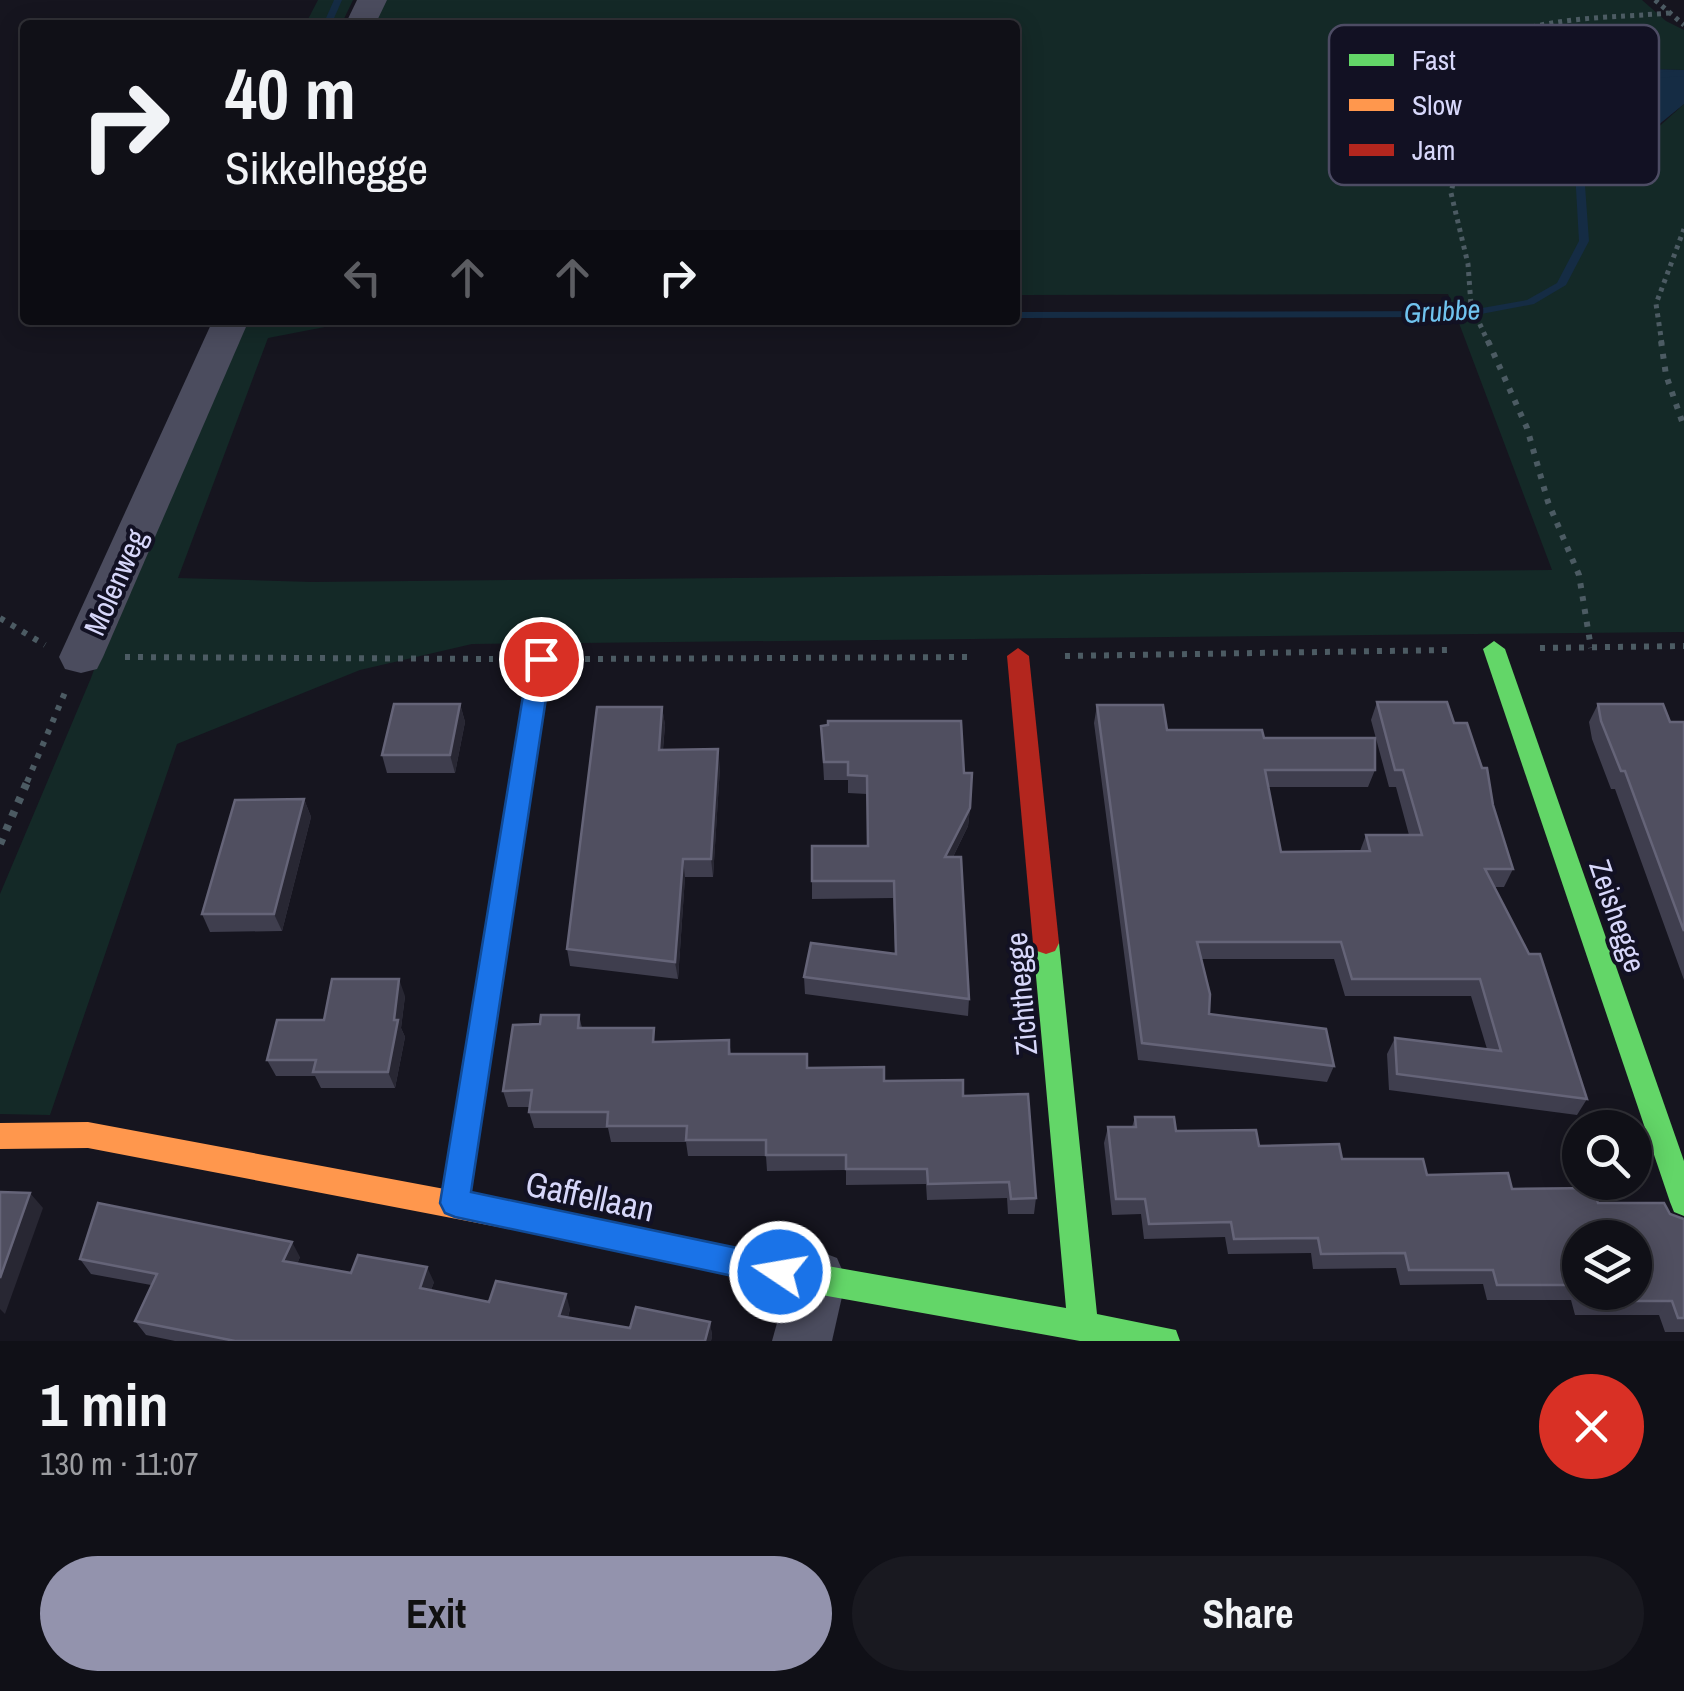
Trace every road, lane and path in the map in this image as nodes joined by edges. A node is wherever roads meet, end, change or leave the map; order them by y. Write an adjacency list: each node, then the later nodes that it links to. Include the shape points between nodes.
1 (1654, 0): 2 (path)
2 (1670, 14): 3 (path); 4 (path)
3 (1568, 25)
4 (1684, 25)
5 (1452, 185): 11 (path, via 1471,305 1527,428 1579,575)
6 (1684, 229): 8 (path, via 1656,304 1666,375)
7 (229, 325): 14 (street, Molenweg)
8 (1684, 427)
9 (0, 618): 14 (path)
10 (1684, 646): 11 (path)
11 (1592, 648): 12 (path)
12 (1494, 649): 13 (path); 18 (street, Zeishegge)
13 (1018, 656): 15 (path); 21 (street, Zichthegge)
14 (80, 657): 15 (path); 16 (path, Molenweg)
15 (541, 659): 19 (street)
16 (0, 844)
17 (0, 1136): 19 (street, Gaffellaan, via 88,1135)
18 (1684, 1202)
19 (455, 1203): 20 (street, Gaffellaan)
20 (816, 1279): 21 (street, Gaffellaan); 22 (street)
21 (1083, 1326): 23 (street, Gaffellaan)
22 (802, 1341)
23 (1165, 1341)

